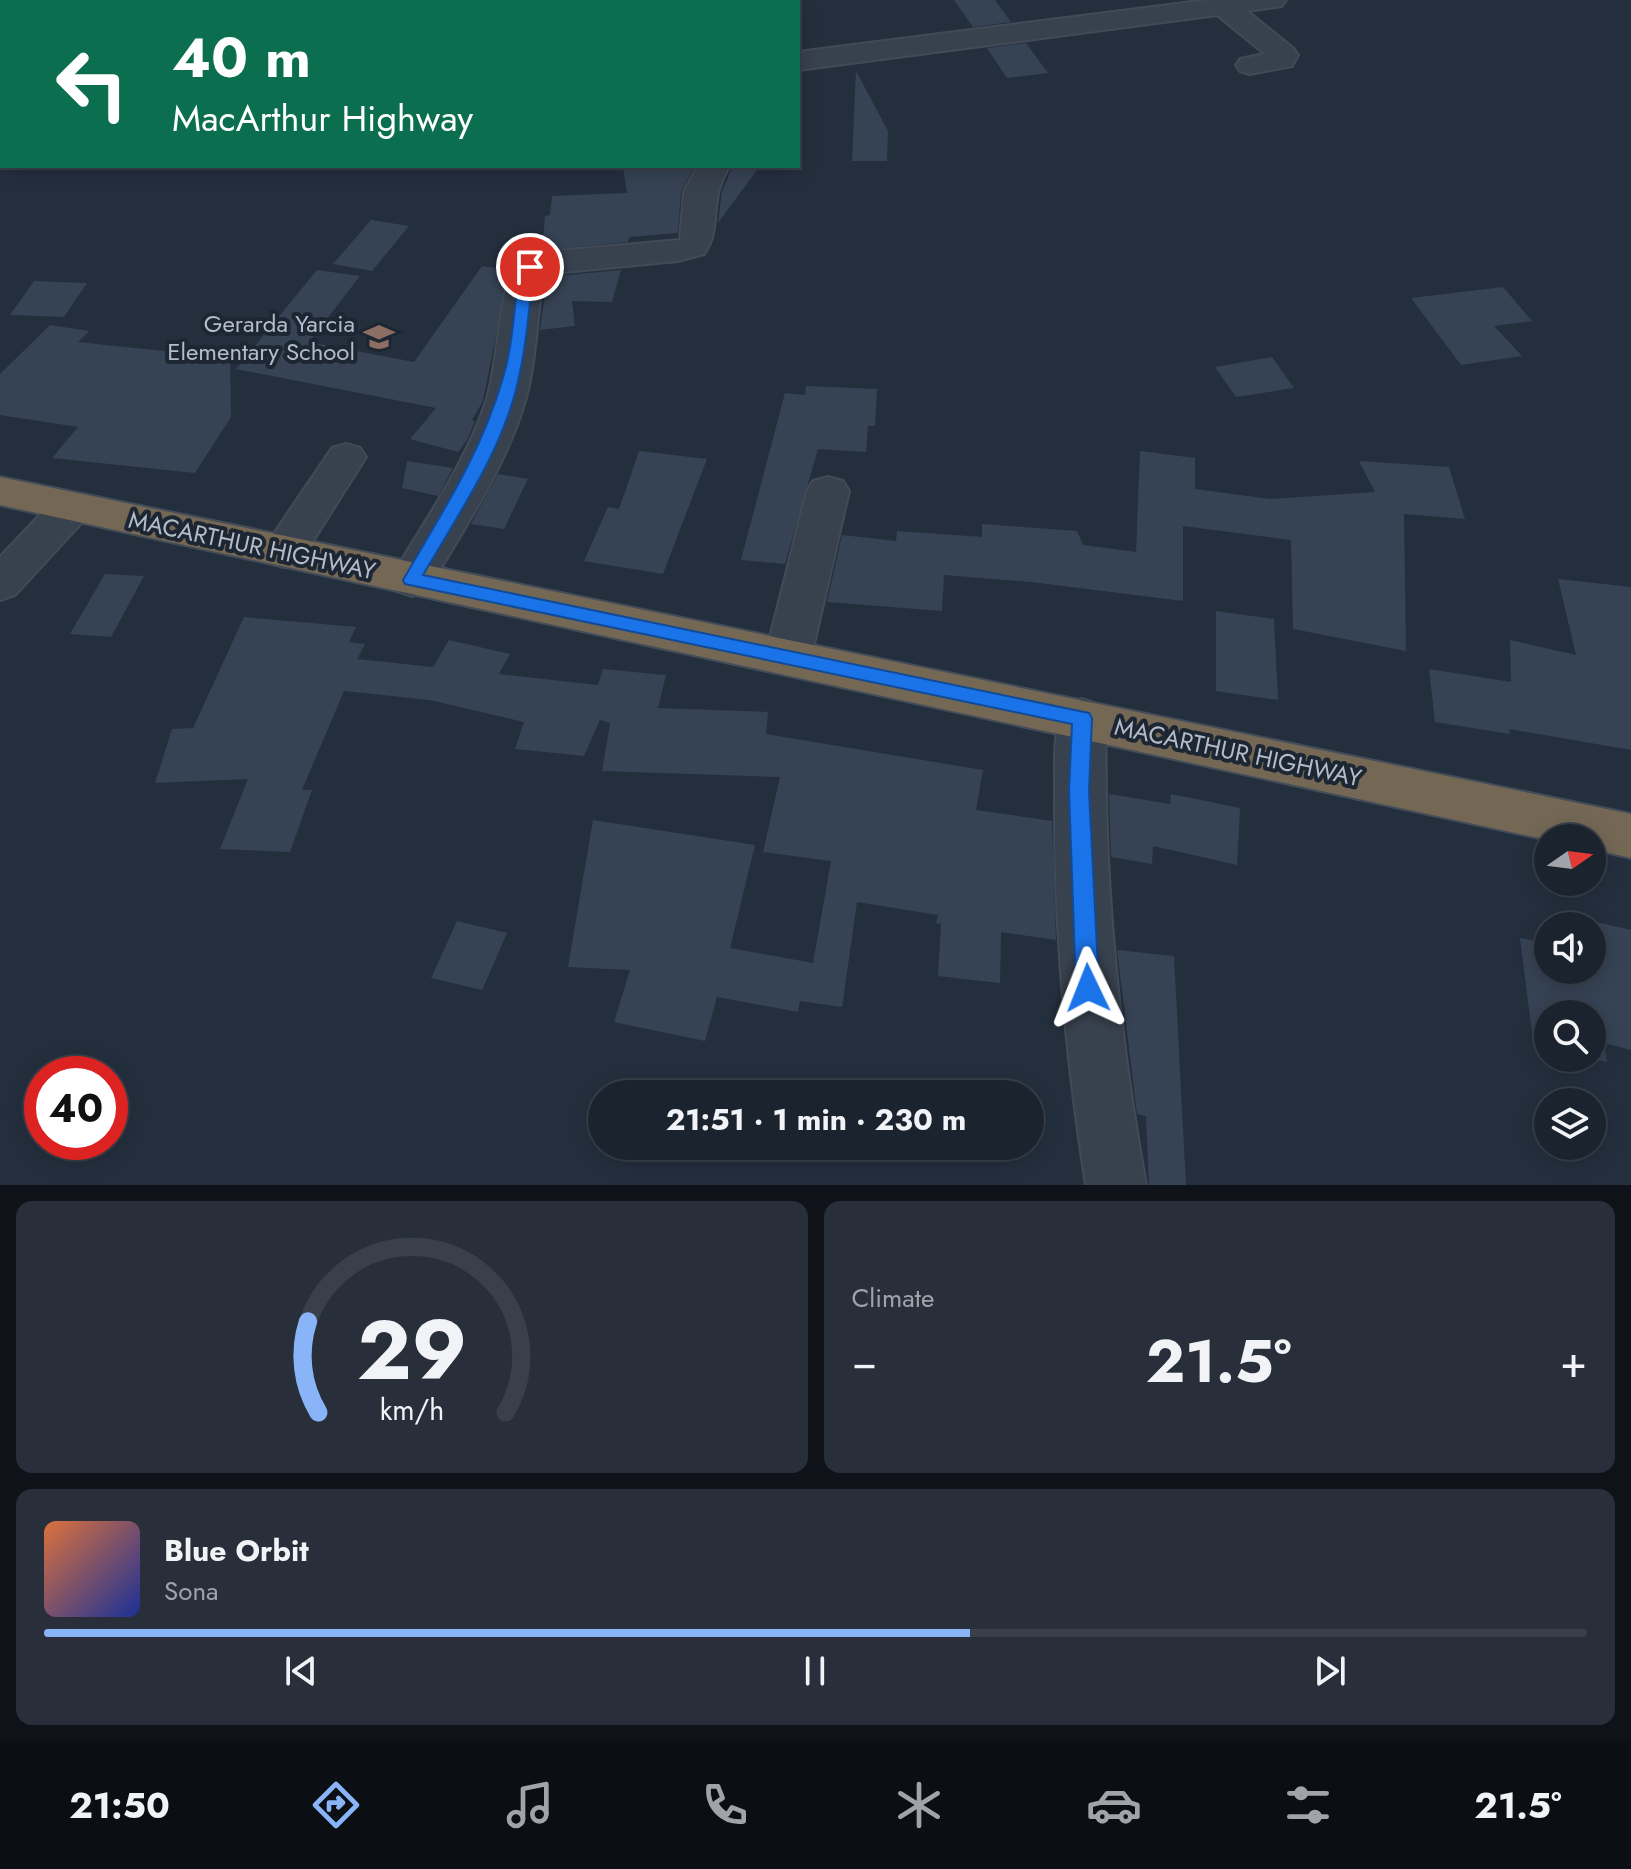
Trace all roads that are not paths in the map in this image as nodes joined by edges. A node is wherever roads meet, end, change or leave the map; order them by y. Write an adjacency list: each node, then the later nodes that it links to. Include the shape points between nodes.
1 (1272, 0): 2 (street)
2 (1224, 7): 3 (street); 4 (street, via 1285,58)
3 (800, 61)
4 (1250, 65)
5 (712, 168): 11 (street, via 695,209 697,240 692,247 530,267 500,414 480,463)
6 (346, 457): 10 (street)
7 (0, 491): 9 (highway, MACARTHUR HIGHWAY)
8 (828, 491): 13 (street)
9 (72, 507): 10 (highway, MACARTHUR HIGHWAY); 12 (street)
10 (284, 552): 11 (highway, MACARTHUR HIGHWAY)
11 (412, 580): 13 (highway, MACARTHUR HIGHWAY)
12 (0, 584)
13 (788, 657): 14 (highway, MACARTHUR HIGHWAY)
14 (1082, 718): 15 (highway, MACARTHUR HIGHWAY); 16 (street, via 1079,791 1088,988)
15 (1631, 836)
16 (1116, 1185)

